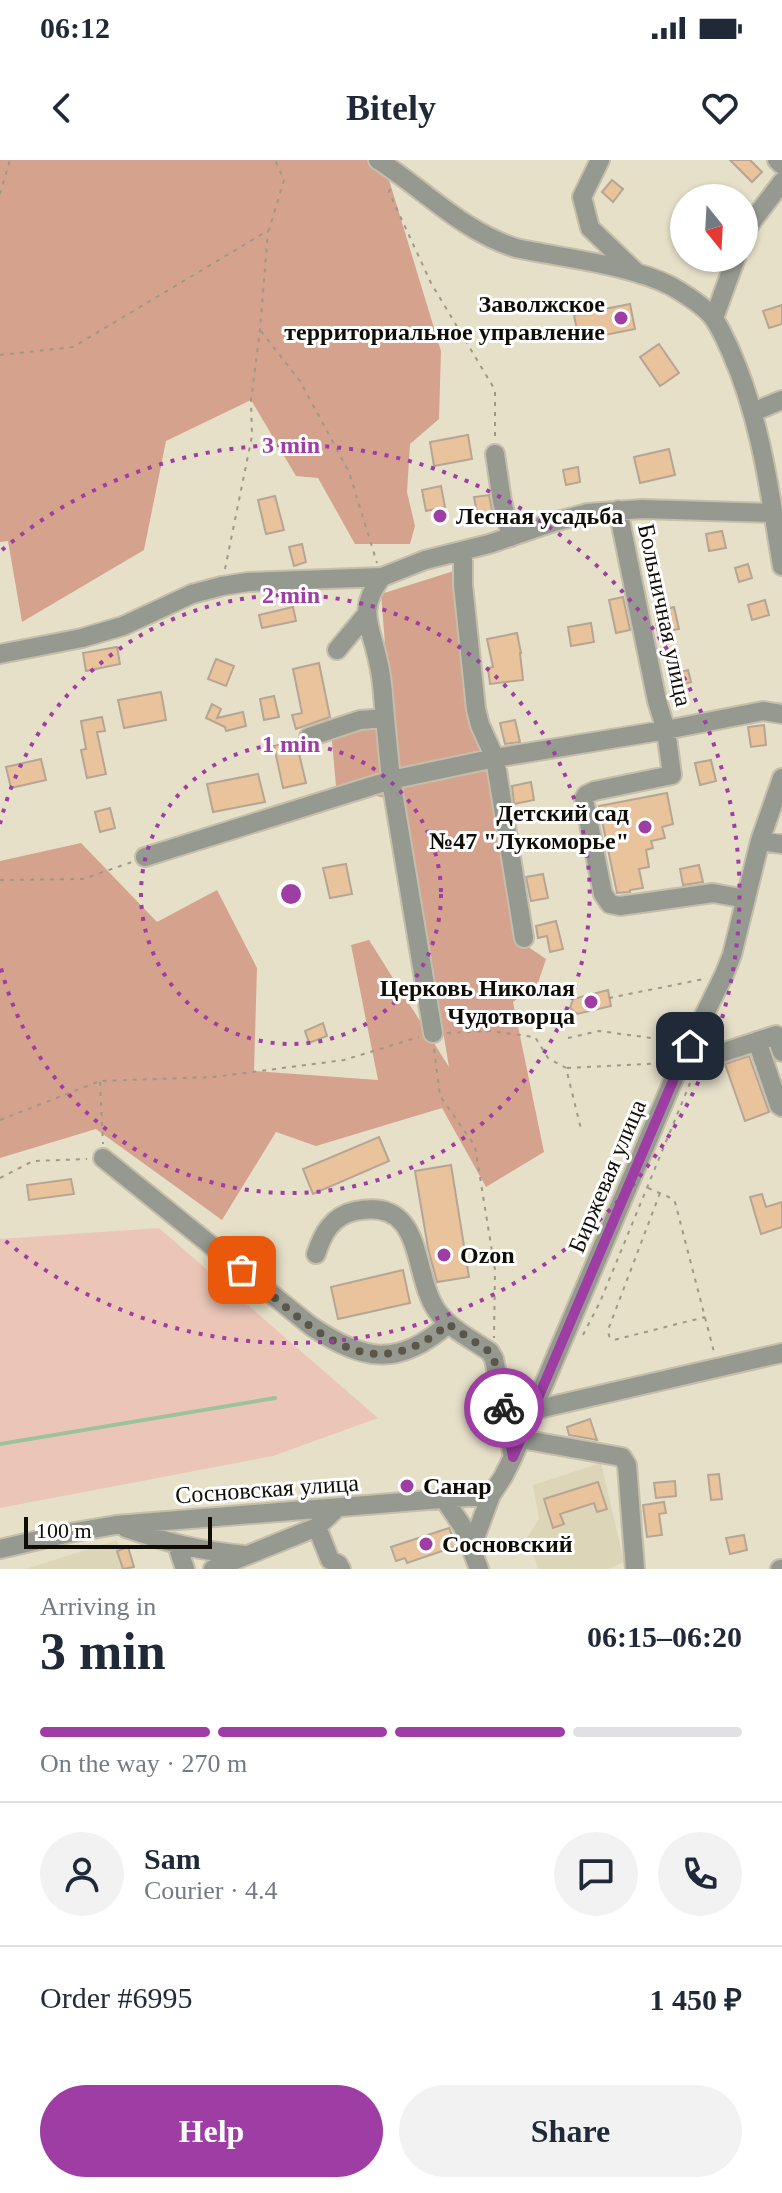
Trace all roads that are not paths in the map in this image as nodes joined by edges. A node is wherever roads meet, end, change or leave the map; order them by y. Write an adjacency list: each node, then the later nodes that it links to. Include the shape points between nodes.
1 (600, 160): 7 (street, via 582,197 590,228)
2 (777, 160): 3 (street)
3 (782, 165)
4 (386, 166): 7 (street, via 461,222 498,242)
5 (782, 182): 6 (street)
6 (758, 214)
7 (636, 272): 9 (street, via 671,286)
8 (731, 272): 9 (street)
9 (714, 318): 11 (street)
10 (782, 400): 11 (street)
11 (753, 412): 14 (street)
12 (495, 454): 15 (street)
13 (618, 510): 14 (street); 15 (street, via 588,513); 24 (street, Больничная улица)
14 (773, 513): 17 (street)
15 (511, 537): 16 (street)
16 (463, 551): 18 (street); 26 (street, via 476,709)
17 (782, 566)
18 (382, 577): 19 (street, via 371,590); 21 (street, via 222,586 110,630)
19 (366, 615): 20 (street); 23 (street, via 379,662)
20 (337, 650)
21 (0, 654)
22 (782, 714): 24 (street, via 763,711)
23 (385, 718): 25 (street, via 360,720); 28 (street)
24 (666, 730): 26 (street); 32 (street, Больничная улица, via 672,775 594,791 584,799 603,894 610,904 620,906 702,893)
25 (309, 737)
26 (495, 758): 28 (street); 33 (street)
27 (782, 778): 29 (street, Биржевая улица)
28 (391, 780): 31 (street); 34 (street)
29 (760, 841): 30 (street); 32 (street, Биржевая улица)
30 (782, 844)
31 (145, 857)
32 (746, 899): 37 (street, Биржевая улица, via 732,955)
33 (524, 938)
34 (433, 1033)
35 (780, 1040): 36 (street)
36 (757, 1041): 37 (street); 38 (street)
37 (690, 1056): 43 (street, Биржевая улица)
38 (782, 1107)
39 (103, 1158): 41 (street, via 337,1343 390,1355 433,1337)
40 (316, 1254): 41 (street, via 322,1236 339,1217 366,1209 396,1216 415,1242 430,1298)
41 (448, 1324): 45 (street, via 494,1359)
42 (782, 1353): 43 (street)
43 (534, 1410): 44 (street, Биржевая улица)
44 (521, 1439): 45 (street, Биржевая улица); 59 (street, via 622,1457 627,1465)
45 (513, 1457): 46 (street, Биржевая улица)
46 (491, 1495): 47 (street, Сосновская улица); 52 (street, Биржевая улица)
47 (444, 1499): 48 (street, Сосновская улица); 52 (street)
48 (337, 1508): 49 (street, Сосновская улица); 50 (street)
49 (116, 1525): 51 (street); 53 (street, Сосновская улица)
50 (317, 1527): 54 (street); 57 (street, via 330,1560)
51 (177, 1545): 54 (street); 55 (street)
52 (472, 1546): 58 (street)
53 (0, 1549)
54 (250, 1555): 56 (street)
55 (185, 1569)
56 (213, 1569)
57 (341, 1569)
58 (479, 1569)
59 (635, 1569)

